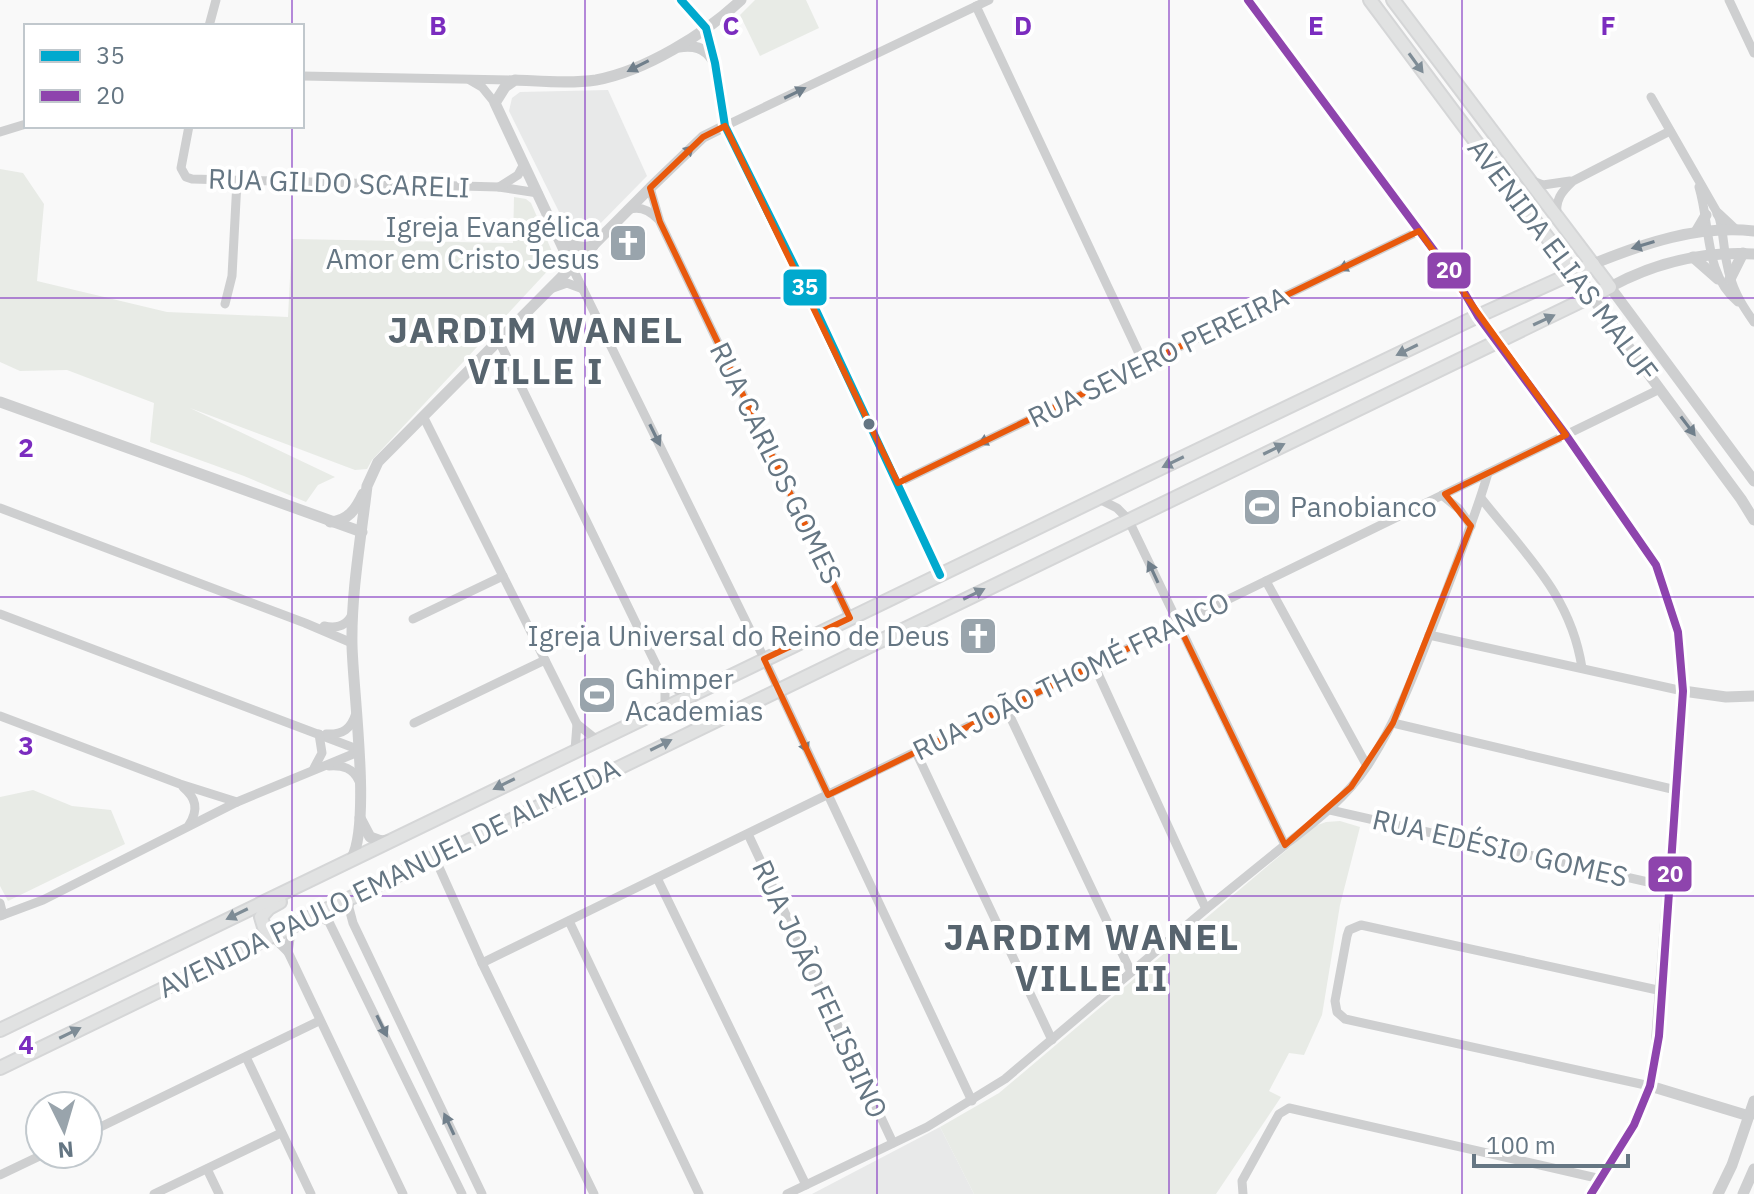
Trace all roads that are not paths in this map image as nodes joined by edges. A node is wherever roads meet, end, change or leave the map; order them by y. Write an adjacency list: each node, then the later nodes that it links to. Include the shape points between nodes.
1 (216, 0): 10 (street)
2 (681, 0): 11 (street)
3 (741, 0): 11 (street)
4 (989, 0): 9 (street)
5 (1248, 0): 39 (street)
6 (1370, 0): 20 (main road, AVENIDA ELIAS MALUF, one-way to 20)
7 (1393, 0): 26 (main road, AVENIDA ELIAS MALUF)
8 (1729, 0): 13 (street)
9 (976, 6): 22 (street, one-way to 9); 61 (street)
10 (210, 24)
11 (706, 28): 12 (street); 14 (street)
12 (674, 48): 14 (street, via 695,46); 17 (street, one-way to 17, via 624,73 593,80)
13 (1754, 53)
14 (715, 63): 22 (street)
15 (304, 76): 16 (street)
16 (468, 79): 17 (street); 19 (street)
17 (515, 80): 19 (street)
18 (1651, 97): 24 (street)
19 (495, 103): 27 (street)
20 (1460, 123): 26 (main road, via 1492,157); 50 (main road, AVENIDA ELIAS MALUF)
21 (24, 125): 25 (street)
22 (725, 126): 32 (street, one-way to 22, via 703,137); 68 (street)
23 (189, 128): 29 (street, RUA GILDO SCARELI, via 182,172 192,179)
24 (1670, 131): 30 (street); 35 (street)
25 (0, 132)
26 (1510, 154): 28 (main road, AVENIDA ELIAS MALUF)
27 (524, 164): 31 (street, RUA GILDO SCARELI, via 518,175); 33 (street)
28 (1528, 179): 30 (street, via 1543,185); 36 (main road, AVENIDA ELIAS MALUF)
29 (237, 181): 31 (street, RUA GILDO SCARELI); 56 (street, via 232,276)
30 (1573, 181): 36 (street, via 1557,201)
31 (499, 187): 33 (street, RUA GILDO SCARELI)
32 (650, 188): 34 (street); 37 (street, RUA CARLOS GOMES)
33 (538, 193): 42 (street)
34 (627, 211): 37 (street, via 647,211); 43 (street)
35 (1712, 214): 38 (street); 40 (street)
36 (1557, 217): 48 (main road, AVENIDA ELIAS MALUF)
37 (660, 222): 84 (street, RUA CARLOS GOMES)
38 (1729, 229): 40 (street); 41 (street); 44 (street)
39 (1419, 231): 57 (street); 61 (street, RUA SEVERO PEREIRA, one-way to 61)
40 (1702, 231): 45 (street); 48 (street, one-way to 48, via 1649,242)
41 (1754, 231)
42 (557, 234): 43 (street, via 580,248); 49 (street)
43 (593, 246): 49 (street)
44 (1725, 253): 45 (street); 46 (street); 51 (street)
45 (1711, 254): 47 (street); 51 (street)
46 (1748, 254): 51 (street)
47 (1693, 257): 51 (street); 52 (street, via 1641,270)
48 (1593, 264): 50 (main road, AVENIDA PAULO EMANUEL DE ALMEIDA); 52 (main road, AVENIDA ELIAS MALUF)
49 (572, 267): 53 (street); 54 (street)
50 (1573, 273): 55 (main road, AVENIDA ELIAS MALUF); 57 (main road, AVENIDA PAULO EMANUEL DE ALMEIDA)
51 (1724, 279): 58 (street)
52 (1610, 287): 55 (main road, AVENIDA PAULO EMANUEL DE ALMEIDA); 67 (street, AVENIDA ELIAS MALUF)
53 (549, 289): 54 (street, via 567,283); 59 (street)
54 (583, 289): 92 (street, one-way to 92)
55 (1591, 296): 60 (main road, AVENIDA PAULO EMANUEL DE ALMEIDA, one-way to 55); 62 (street, AVENIDA ELIAS MALUF)
56 (225, 304)
57 (1478, 316): 60 (street); 71 (main road, AVENIDA PAULO EMANUEL DE ALMEIDA, one-way to 71)
58 (1754, 322)
59 (498, 339): 64 (street); 96 (street)
60 (1496, 342): 65 (street); 74 (main road, AVENIDA PAULO EMANUEL DE ALMEIDA, one-way to 60)
61 (1144, 364): 68 (street, RUA SEVERO PEREIRA, one-way to 68)
62 (1660, 389): 65 (street, RUA JOÃO THOMÉ FRANCO); 75 (street, AVENIDA ELIAS MALUF, one-way to 75)
63 (0, 402): 76 (street)
64 (423, 416): 69 (street, via 378,462); 80 (street)
65 (1566, 435): 66 (street, RUA JOÃO THOMÉ FRANCO); 98 (street, via 1656,565 1678,632)
66 (1488, 473): 70 (street, RUA JOÃO THOMÉ FRANCO); 72 (street)
67 (1754, 481)
68 (898, 483): 79 (street)
69 (367, 486): 76 (street, via 353,512); 78 (street)
70 (1442, 495): 77 (street); 81 (street, RUA JOÃO THOMÉ FRANCO)
71 (1097, 498): 74 (street); 79 (main road, AVENIDA PAULO EMANUEL DE ALMEIDA)
72 (1481, 498): 77 (street); 95 (street, via 1558,596 1575,631)
73 (0, 508): 86 (street)
74 (1128, 519): 87 (street, one-way to 74); 97 (main road, AVENIDA PAULO EMANUEL DE ALMEIDA, one-way to 74)
75 (1754, 520)
76 (328, 522): 78 (street)
77 (1471, 526): 90 (street)
78 (362, 532): 82 (street)
79 (940, 575): 84 (main road, AVENIDA PAULO EMANUEL DE ALMEIDA)
80 (503, 576): 85 (street); 93 (street)
81 (1266, 581): 87 (street, RUA JOÃO THOMÉ FRANCO); 113 (street)
82 (354, 610): 88 (street, via 350,619); 89 (street)
83 (0, 614): 108 (street)
84 (850, 618): 92 (main road, AVENIDA PAULO EMANUEL DE ALMEIDA)
85 (413, 619)
86 (305, 623): 88 (street); 91 (street)
87 (1178, 624): 94 (street, RUA JOÃO THOMÉ FRANCO); 128 (street)
88 (334, 628): 89 (street)
89 (353, 629): 91 (street)
90 (1429, 635): 95 (street); 106 (street)
91 (352, 643): 103 (street)
92 (764, 659): 97 (street); 99 (main road, AVENIDA PAULO EMANUEL DE ALMEIDA)
93 (545, 660): 105 (street); 107 (street)
94 (1094, 665): 102 (street, RUA JOÃO THOMÉ FRANCO); 136 (street)
95 (1582, 668): 98 (street)
96 (665, 683): 99 (street); 101 (street)
97 (778, 689): 119 (street, one-way to 119); 129 (main road, AVENIDA PAULO EMANUEL DE ALMEIDA, one-way to 97)
98 (1683, 691): 100 (street); 117 (street)
99 (687, 695): 101 (main road, AVENIDA PAULO EMANUEL DE ALMEIDA)
100 (1754, 696)
101 (665, 706): 109 (main road, AVENIDA PAULO EMANUEL DE ALMEIDA)
102 (1006, 708): 112 (street, RUA JOÃO THOMÉ FRANCO); 144 (street)
103 (356, 713): 108 (street, via 348,729); 110 (street)
104 (0, 716): 116 (street)
105 (414, 723)
106 (1393, 723): 113 (street); 117 (street)
107 (577, 724): 109 (street); 111 (street)
108 (319, 734): 110 (street); 114 (street, via 322,753)
109 (597, 740): 111 (main road, AVENIDA PAULO EMANUEL DE ALMEIDA)
110 (358, 750): 114 (street); 115 (street)
111 (575, 750): 127 (main road, AVENIDA PAULO EMANUEL DE ALMEIDA, one-way to 127)
112 (916, 752): 119 (street, RUA JOÃO THOMÉ FRANCO); 150 (street)
113 (1367, 766): 122 (street)
114 (314, 769): 115 (street, via 348,768); 121 (street)
115 (359, 781): 124 (street)
116 (180, 784): 118 (street); 120 (street)
117 (1676, 790): 133 (street)
118 (216, 795): 121 (street); 123 (street, via 222,804)
119 (828, 795): 126 (street, RUA JOÃO THOMÉ FRANCO); 154 (street)
120 (195, 798): 123 (street); 125 (street)
121 (237, 802): 123 (street)
122 (1330, 810): 128 (street); 133 (street, RUA EDÉSIO GOMES)
123 (214, 813): 125 (street)
124 (360, 818): 127 (street, via 370,837); 130 (street)
125 (189, 826): 138 (street)
126 (748, 834): 132 (street, RUA JOÃO THOMÉ FRANCO); 159 (street, RUA JOÃO FELISBINO)
127 (388, 840): 130 (main road, AVENIDA PAULO EMANUEL DE ALMEIDA)
128 (1285, 845): 136 (street)
129 (434, 856): 134 (main road, AVENIDA PAULO EMANUEL DE ALMEIDA); 143 (street)
130 (352, 858): 131 (main road, AVENIDA PAULO EMANUEL DE ALMEIDA)
131 (333, 868): 141 (main road, via 265,911 262,923); 149 (main road, AVENIDA PAULO EMANUEL DE ALMEIDA, one-way to 149)
132 (657, 878): 139 (street, RUA JOÃO THOMÉ FRANCO); 165 (street)
133 (1670, 887): 146 (street)
134 (350, 897): 137 (main road, AVENIDA PAULO EMANUEL DE ALMEIDA); 145 (street, via 353,923)
135 (0, 903): 138 (street)
136 (1206, 909): 144 (street)
137 (314, 914): 140 (main road, AVENIDA PAULO EMANUEL DE ALMEIDA); 147 (street, via 329,922)
138 (2, 916)
139 (569, 921): 143 (street, RUA JOÃO THOMÉ FRANCO); 175 (street)
140 (292, 926): 141 (main road, AVENIDA PAULO EMANUEL DE ALMEIDA); 142 (street)
141 (272, 936): 142 (street); 152 (main road, AVENIDA PAULO EMANUEL DE ALMEIDA, one-way to 141)
142 (288, 952): 148 (street)
143 (482, 963): 174 (street)
144 (1131, 972): 150 (street)
145 (383, 985): 147 (street); 173 (street, one-way to 145)
146 (1662, 991): 153 (street); 153 (street, via 1368,924 1355,926 1347,936 1335,1001 1345,1019)
147 (366, 993): 172 (street, one-way to 172)
148 (319, 1021): 151 (street); 171 (street)
149 (0, 1030)
150 (1052, 1040): 154 (street)
151 (246, 1057): 157 (street); 158 (street)
152 (0, 1068)
153 (1650, 1086): 156 (street); 164 (street, via 1634,1125)
154 (972, 1101): 159 (street)
155 (1754, 1101): 156 (street)
156 (1749, 1116): 167 (street)
157 (104, 1125)
158 (281, 1133): 161 (street); 170 (street)
159 (893, 1143): 165 (street)
160 (24, 1164): 163 (street)
161 (207, 1169): 168 (street); 169 (street)
162 (1754, 1169): 178 (street)
163 (0, 1175)
164 (1601, 1179): 166 (street, via 1289,1108 1279,1114 1242,1181); 177 (street)
165 (806, 1185): 176 (street)
166 (1242, 1192)
167 (1720, 1193)
168 (154, 1194)
169 (219, 1194)
170 (311, 1194)
171 (403, 1194)
172 (462, 1194)
173 (482, 1194)
174 (594, 1194)
175 (699, 1194)
176 (787, 1194)
177 (1591, 1194)
178 (1743, 1194)

